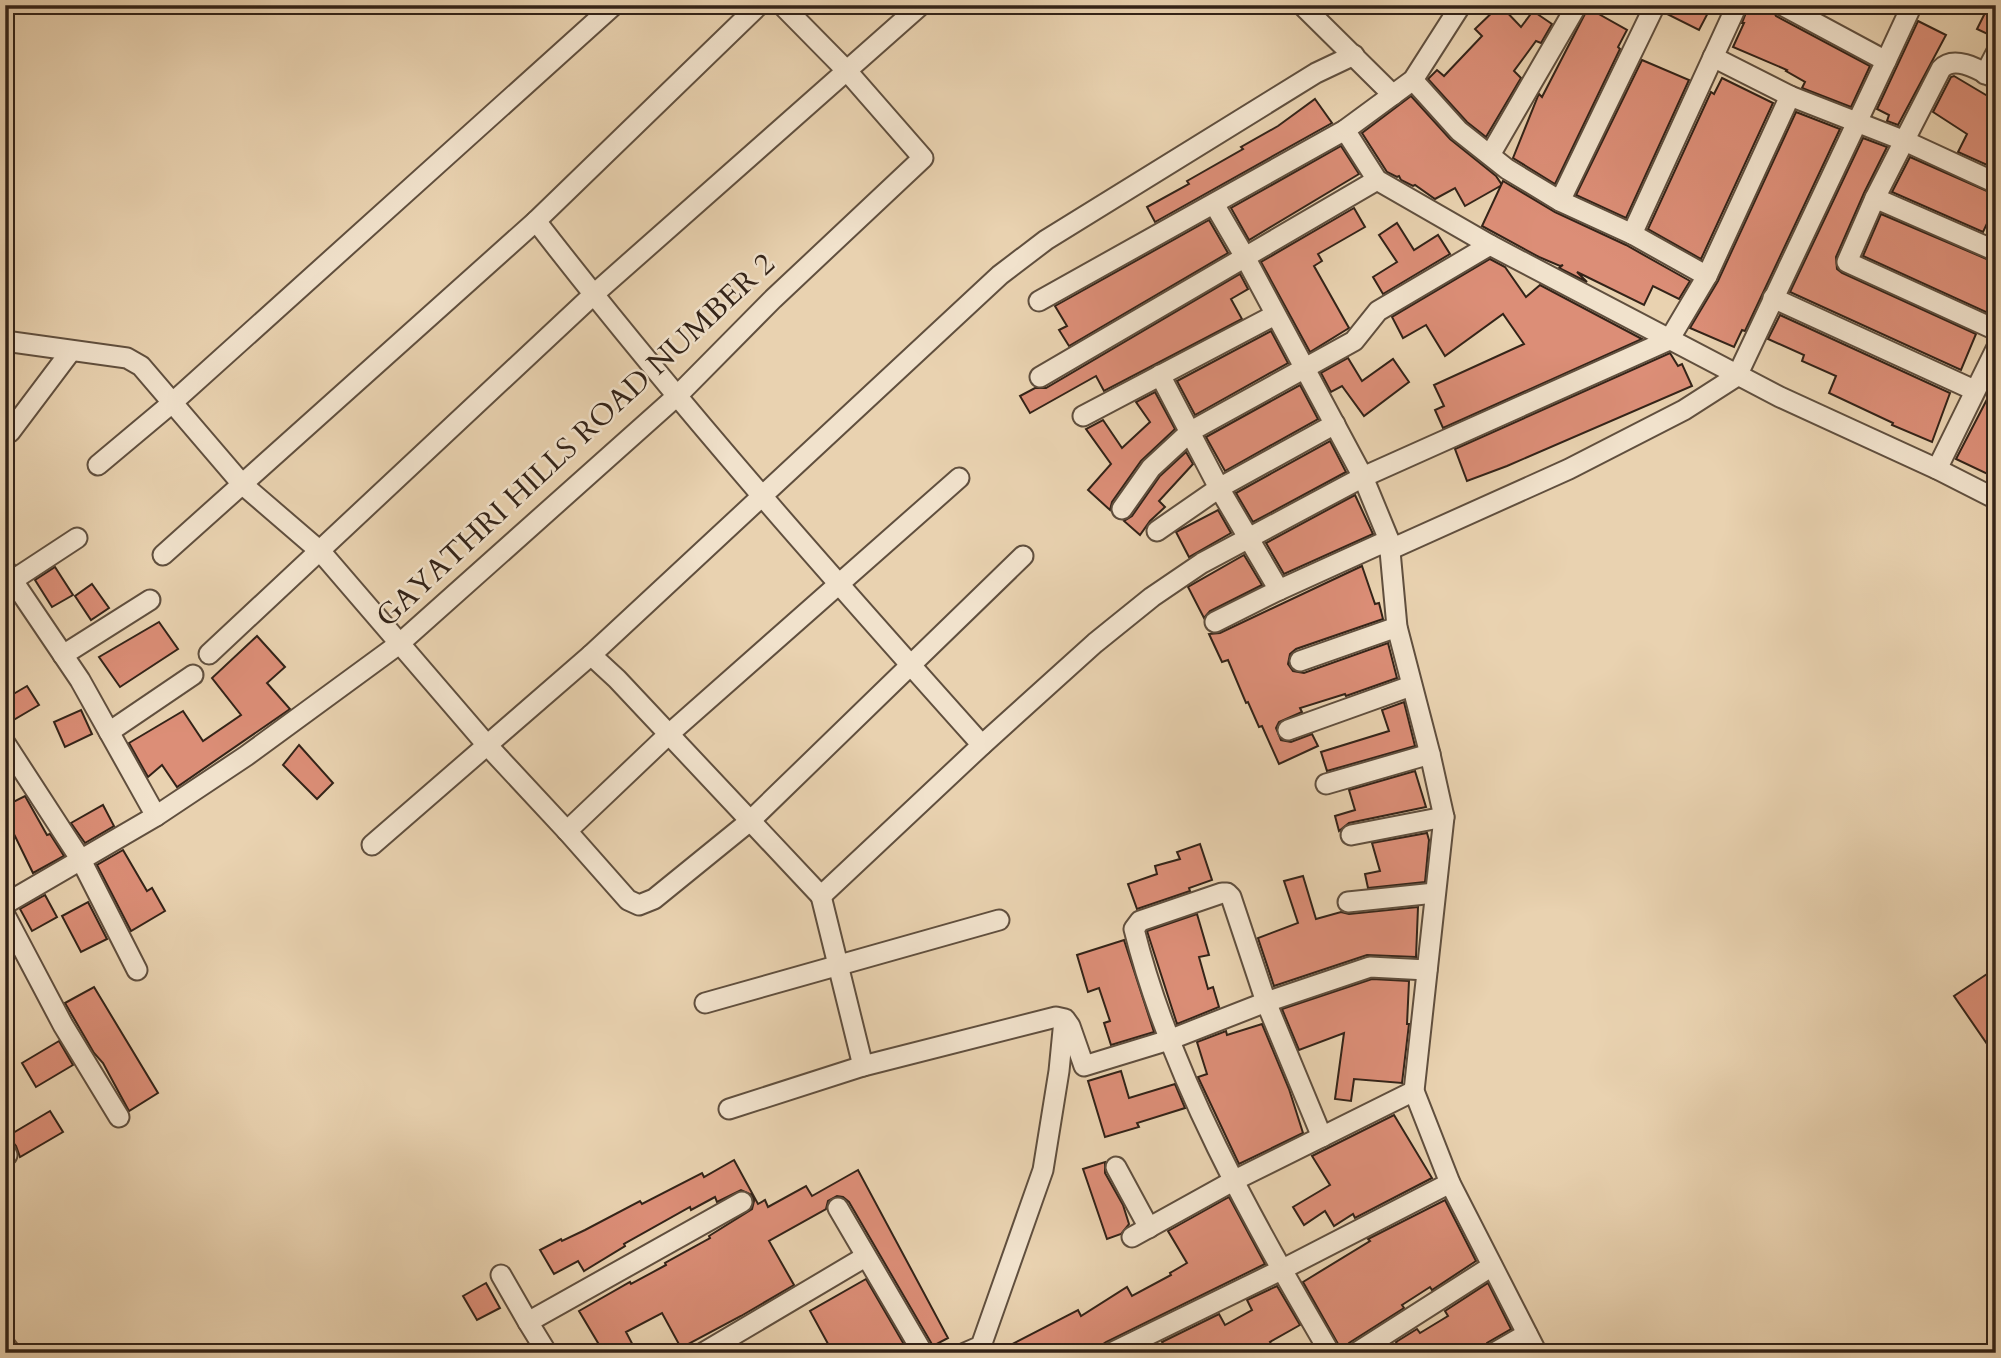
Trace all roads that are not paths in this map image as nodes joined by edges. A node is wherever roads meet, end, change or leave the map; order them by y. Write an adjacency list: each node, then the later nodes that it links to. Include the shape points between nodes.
1 (614, 5): 51 (street)
2 (758, 5): 30 (street)
3 (782, 5): 16 (street)
4 (921, 5): 16 (street)
5 (1302, 5): 13 (street)
6 (1461, 5): 18 (street)
7 (1577, 5): 24 (street)
8 (1655, 5): 28 (street)
9 (1737, 5): 14 (street)
10 (1782, 5): 15 (street)
11 (1912, 5): 15 (street)
12 (1996, 53): 17 (street)
13 (1354, 55): 19 (street); 62 (street, via 1315,73 1046,240 1000,275)
14 (1713, 57): 20 (street); 31 (street)
15 (1886, 61): 21 (street)
16 (847, 72): 36 (street); 50 (street, GAYATHRI HILLS ROAD NUMBER 2, via 923,158)
17 (1990, 76): 23 (street, via 1955,62 1946,64)
18 (1413, 80): 19 (street); 24 (street, via 1459,131)
19 (1393, 94): 22 (street)
20 (1790, 96): 21 (street); 35 (street)
21 (1856, 121): 23 (street); 37 (street)
22 (1345, 130): 25 (street); 29 (street)
23 (1905, 141): 26 (street); 27 (street)
24 (1490, 155): 28 (street)
25 (1377, 180): 32 (street); 34 (street)
26 (1996, 183)
27 (1875, 198): 33 (street); 40 (street, via 1847,262)
28 (1560, 201): 31 (street)
29 (1214, 204): 34 (street); 38 (street)
30 (536, 221): 36 (street); 60 (street)
31 (1632, 234): 35 (street)
32 (1490, 245): 41 (street); 45 (street, via 1378,311 1354,341)
33 (1996, 251)
34 (1245, 257): 39 (street); 48 (street)
35 (1707, 275): 41 (street)
36 (593, 295): 50 (street); 69 (street)
37 (1773, 298): 47 (street); 49 (street)
38 (1039, 301)
39 (1275, 314): 45 (street); 46 (street)
40 (1996, 330)
41 (1669, 340): 47 (street); 58 (street)
42 (5, 341): 44 (street)
43 (1996, 349): 49 (street)
44 (71, 351): 51 (street, via 133,360); 55 (street)
45 (1306, 369): 53 (street); 54 (street)
46 (1160, 375): 52 (street); 54 (street)
47 (1737, 376): 57 (street); 68 (street, via 1684,410 1569,468)
48 (1040, 377)
49 (1974, 390): 57 (street)
50 (677, 395): 62 (street); 78 (street, GAYATHRI HILLS ROAD NUMBER 2)
51 (172, 403): 56 (street); 60 (street)
52 (1083, 416)
53 (1335, 424): 58 (street); 61 (street)
54 (1191, 431): 61 (street); 64 (street, via 1151,468)
55 (5, 433)
56 (98, 465)
57 (1937, 469): 63 (street)
58 (1363, 477): 67 (street); 68 (street)
59 (959, 478): 73 (street)
60 (242, 484): 69 (street); 70 (street)
61 (1219, 488): 65 (street); 67 (street)
62 (761, 496): 73 (street); 81 (street)
63 (1996, 499)
64 (1122, 509)
65 (1157, 531)
66 (77, 538): 72 (street)
67 (1250, 538): 74 (street); 91 (street, via 1152,597)
68 (1389, 545): 74 (street); 77 (street)
69 (321, 552): 78 (street); 79 (street)
70 (163, 555)
71 (1023, 556): 83 (street)
72 (9, 574): 80 (street)
73 (838, 585): 83 (street); 88 (street)
74 (1279, 590): 76 (street)
75 (150, 600): 80 (street)
76 (1215, 622)
77 (1396, 627): 82 (street); 85 (street)
78 (399, 644): 90 (street); 94 (street, GAYATHRI HILLS ROAD NUMBER 2)
79 (209, 654)
80 (63, 655): 87 (street)
81 (591, 655): 88 (street); 90 (street)
82 (1300, 661)
83 (911, 665): 91 (street); 96 (street)
84 (193, 675): 87 (street)
85 (1411, 686): 86 (street); 92 (street)
86 (1288, 730)
87 (108, 732): 94 (street)
88 (669, 734): 96 (street); 97 (street)
89 (5, 743): 100 (street)
90 (487, 745): 97 (street); 99 (street)
91 (982, 745): 102 (street)
92 (1430, 754): 93 (street); 95 (street)
93 (1326, 784)
94 (156, 816): 100 (street, GAYATHRI HILLS ROAD NUMBER 2)
95 (1444, 817): 98 (street); 101 (street)
96 (750, 821): 97 (street, via 654,900 639,905 628,901); 102 (street)
97 (567, 831)
98 (1351, 835)
99 (372, 845)
100 (81, 860): 104 (street, GAYATHRI HILLS ROAD NUMBER 2); 108 (street)
101 (1435, 893): 103 (street); 109 (street)
102 (821, 896): 107 (street)
103 (1348, 902)
104 (5, 904)
105 (5, 915): 117 (street, via 63,1025)
106 (999, 920): 107 (street)
107 (838, 964): 111 (street); 114 (street)
108 (137, 970)
109 (1427, 970): 110 (street, via 1370,967); 115 (street)
110 (1266, 1002): 113 (street); 113 (street, via 1227,893 1140,921 1134,929); 118 (street)
111 (705, 1003)
112 (1065, 1019): 113 (street, via 1084,1066); 114 (street, via 1056,1017); 135 (street, via 1043,1170 981,1346)
113 (1169, 1040): 120 (street)
114 (863, 1066): 116 (street)
115 (1414, 1091): 118 (street); 121 (street)
116 (729, 1109)
117 (119, 1117)
118 (1322, 1137): 120 (street)
119 (1116, 1167): 120 (street, via 1140,1233)
120 (1233, 1181): 126 (street)
121 (1450, 1183): 125 (street); 126 (street)
122 (742, 1202): 128 (street)
123 (838, 1208): 124 (street)
124 (865, 1257): 133 (street); 134 (street)
125 (1492, 1266): 129 (street); 138 (street)
126 (1281, 1270): 136 (street); 137 (street)
127 (501, 1275): 128 (street)
128 (528, 1322): 132 (street)
129 (1527, 1334): 139 (street); 140 (street)
130 (5, 1345): 131 (street)
131 (11, 1353)
132 (547, 1353)
133 (703, 1353)
134 (923, 1353)
135 (965, 1353)
136 (1111, 1353)
137 (1330, 1353)
138 (1356, 1353)
139 (1494, 1353)
140 (1537, 1353)

